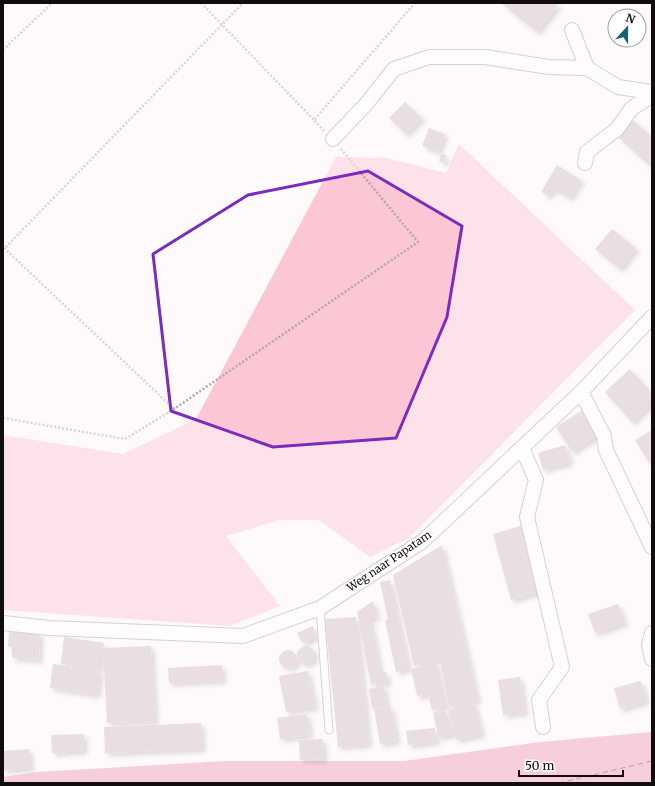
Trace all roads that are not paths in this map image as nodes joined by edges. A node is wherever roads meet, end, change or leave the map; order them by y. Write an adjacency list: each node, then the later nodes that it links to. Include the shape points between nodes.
1 (572, 30): 2 (street)
2 (587, 68): 3 (street, via 618,87); 5 (street, via 549,67 484,57 429,57 394,69)
3 (652, 92)
4 (652, 96): 6 (street, via 632,108 617,129 586,152)
5 (333, 139)
6 (585, 163)
7 (652, 317): 8 (street, Weg naar Papatam)
8 (581, 392): 9 (street, Weg naar Papatam); 10 (street, via 604,436 606,450)
9 (522, 448): 11 (street, Weg naar Papatam, via 423,541); 15 (street, via 536,480 528,517 562,667 539,700)
10 (652, 547)
11 (320, 608): 12 (street, Weg naar Papatam, via 243,636); 16 (lane)
12 (3, 624)
13 (652, 632): 14 (street, via 649,645)
14 (652, 660)
15 (543, 727)
16 (329, 730)

